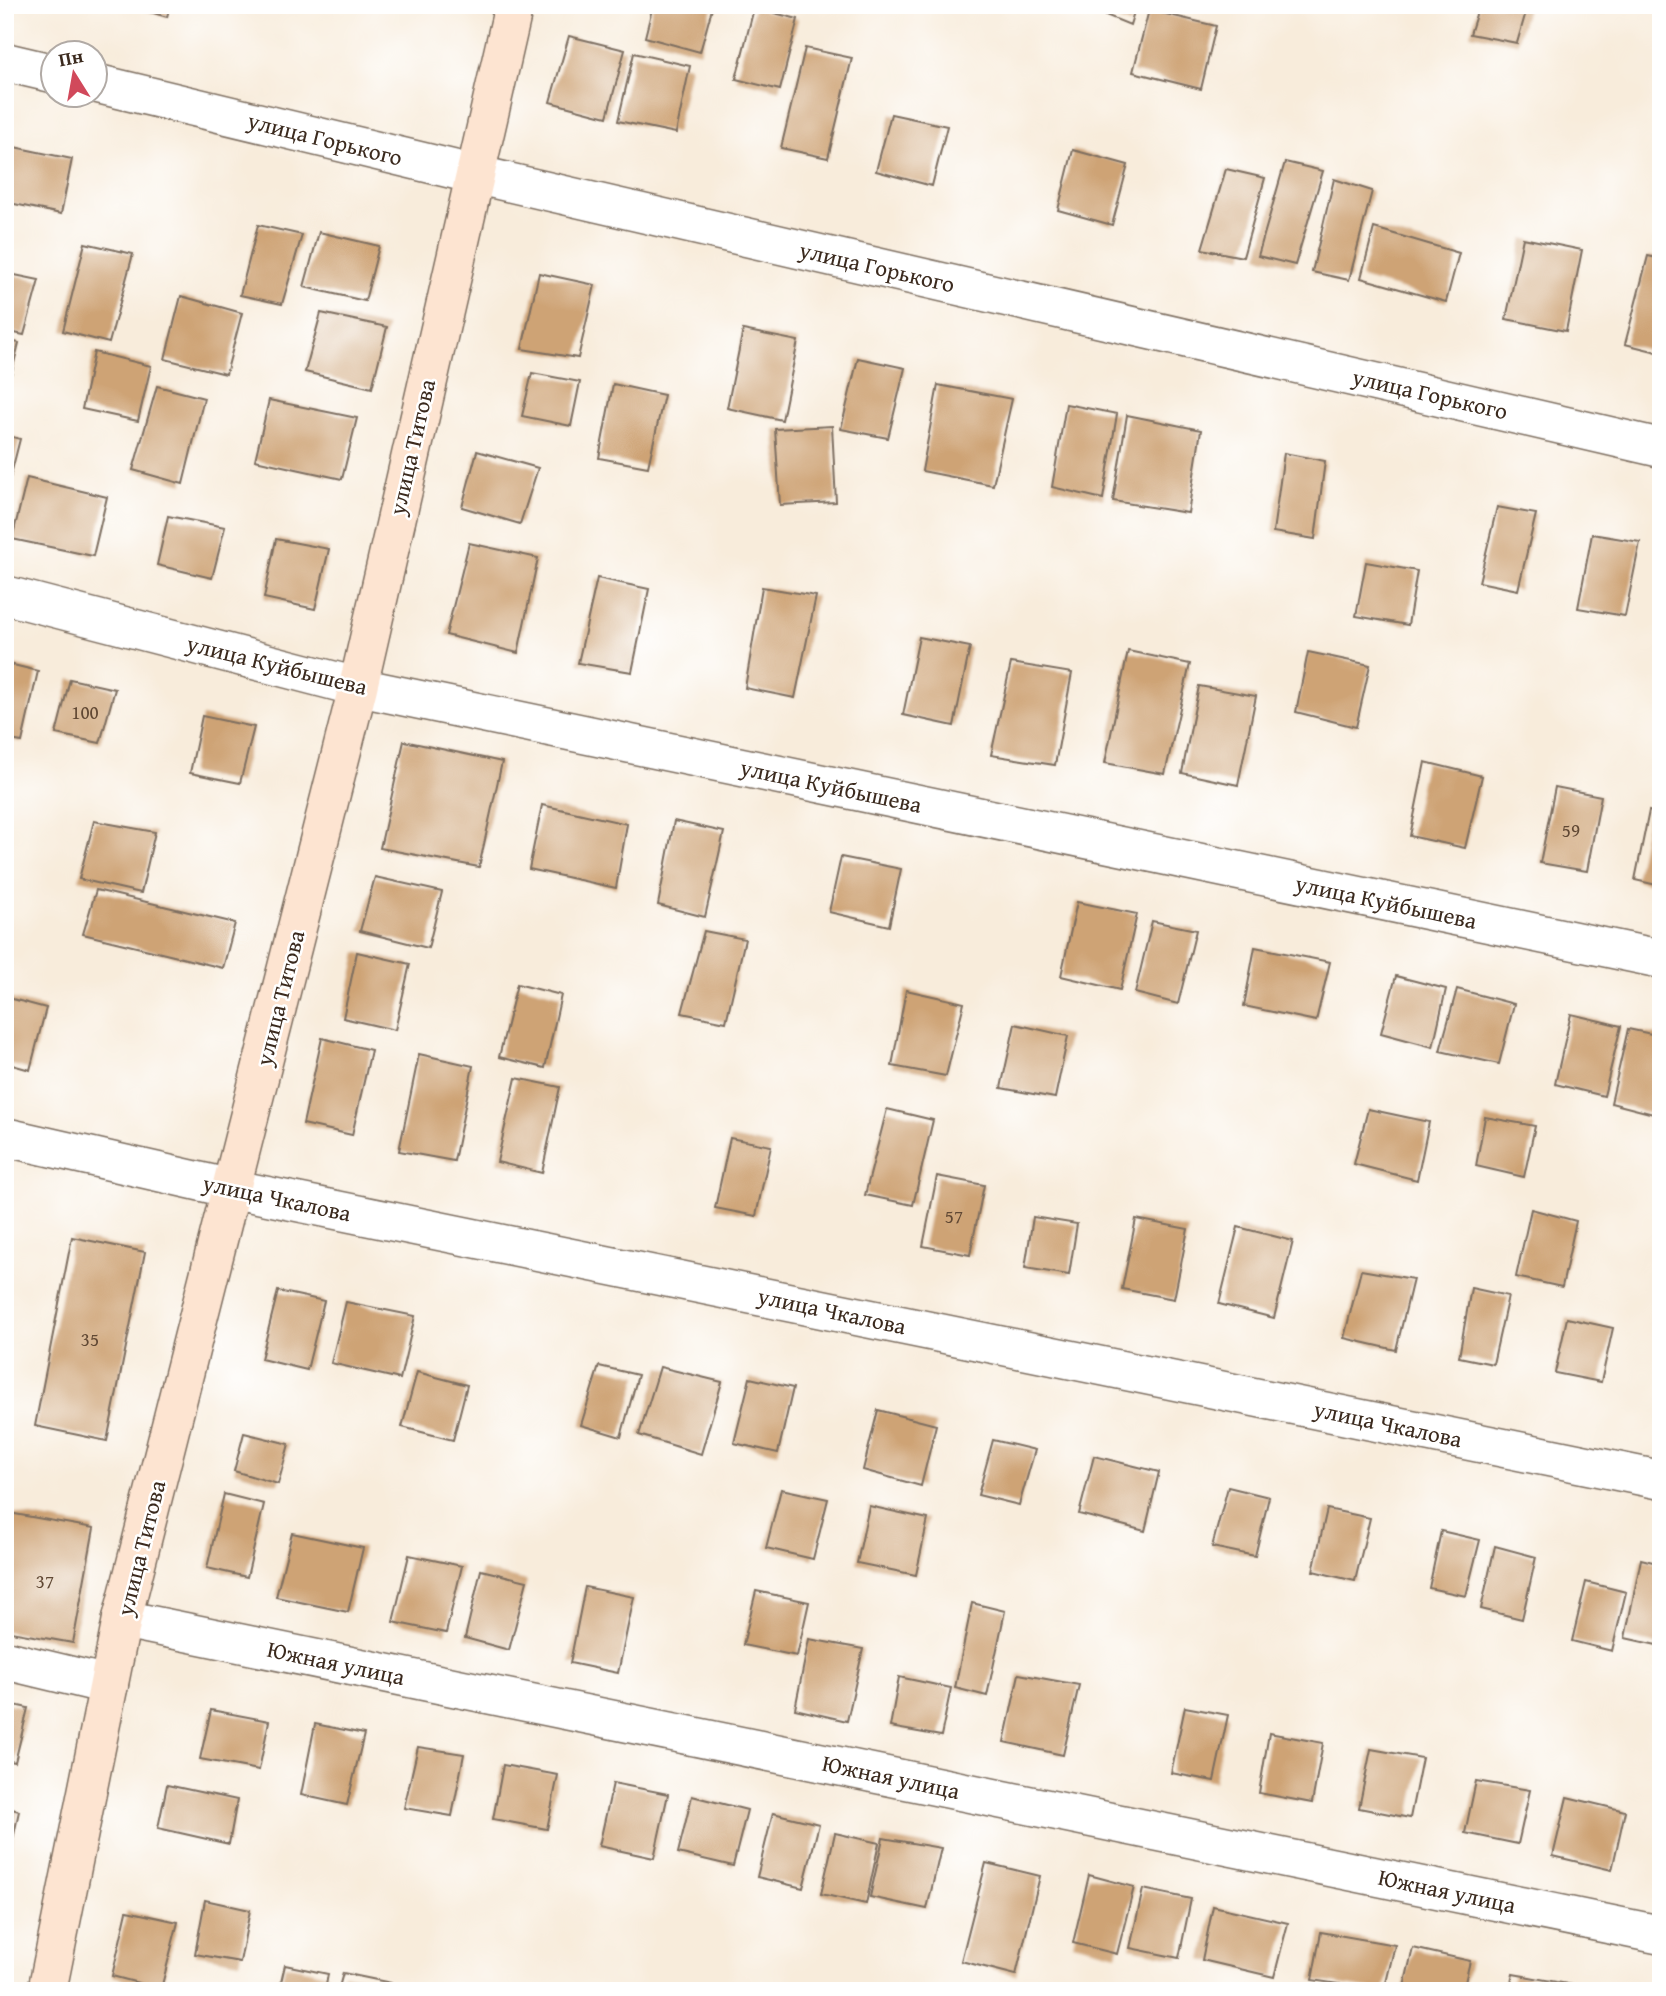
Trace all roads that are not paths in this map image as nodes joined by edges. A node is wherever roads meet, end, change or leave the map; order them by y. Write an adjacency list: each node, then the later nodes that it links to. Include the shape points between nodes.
1 (514, 5): 5 (main road, улица Титова)
2 (5, 62): 3 (street)
3 (38, 70)
4 (108, 86): 5 (street, улица Горького)
5 (473, 174): 6 (street, улица Горького); 8 (main road, улица Титова)
6 (1661, 448)
7 (5, 594): 8 (street, улица Куйбышева)
8 (358, 687): 9 (street, улица Куйбышева); 11 (main road, улица Титова)
9 (1661, 959)
10 (5, 1137): 11 (street, улица Чкалова)
11 (233, 1189): 12 (street, улица Чкалова); 13 (main road, улица Титова)
12 (1661, 1480)
13 (122, 1619): 15 (main road, улица Титова); 16 (street, Южная улица)
14 (5, 1660): 15 (street)
15 (109, 1685): 17 (main road, улица Титова)
16 (1661, 1935)
17 (47, 1991)

